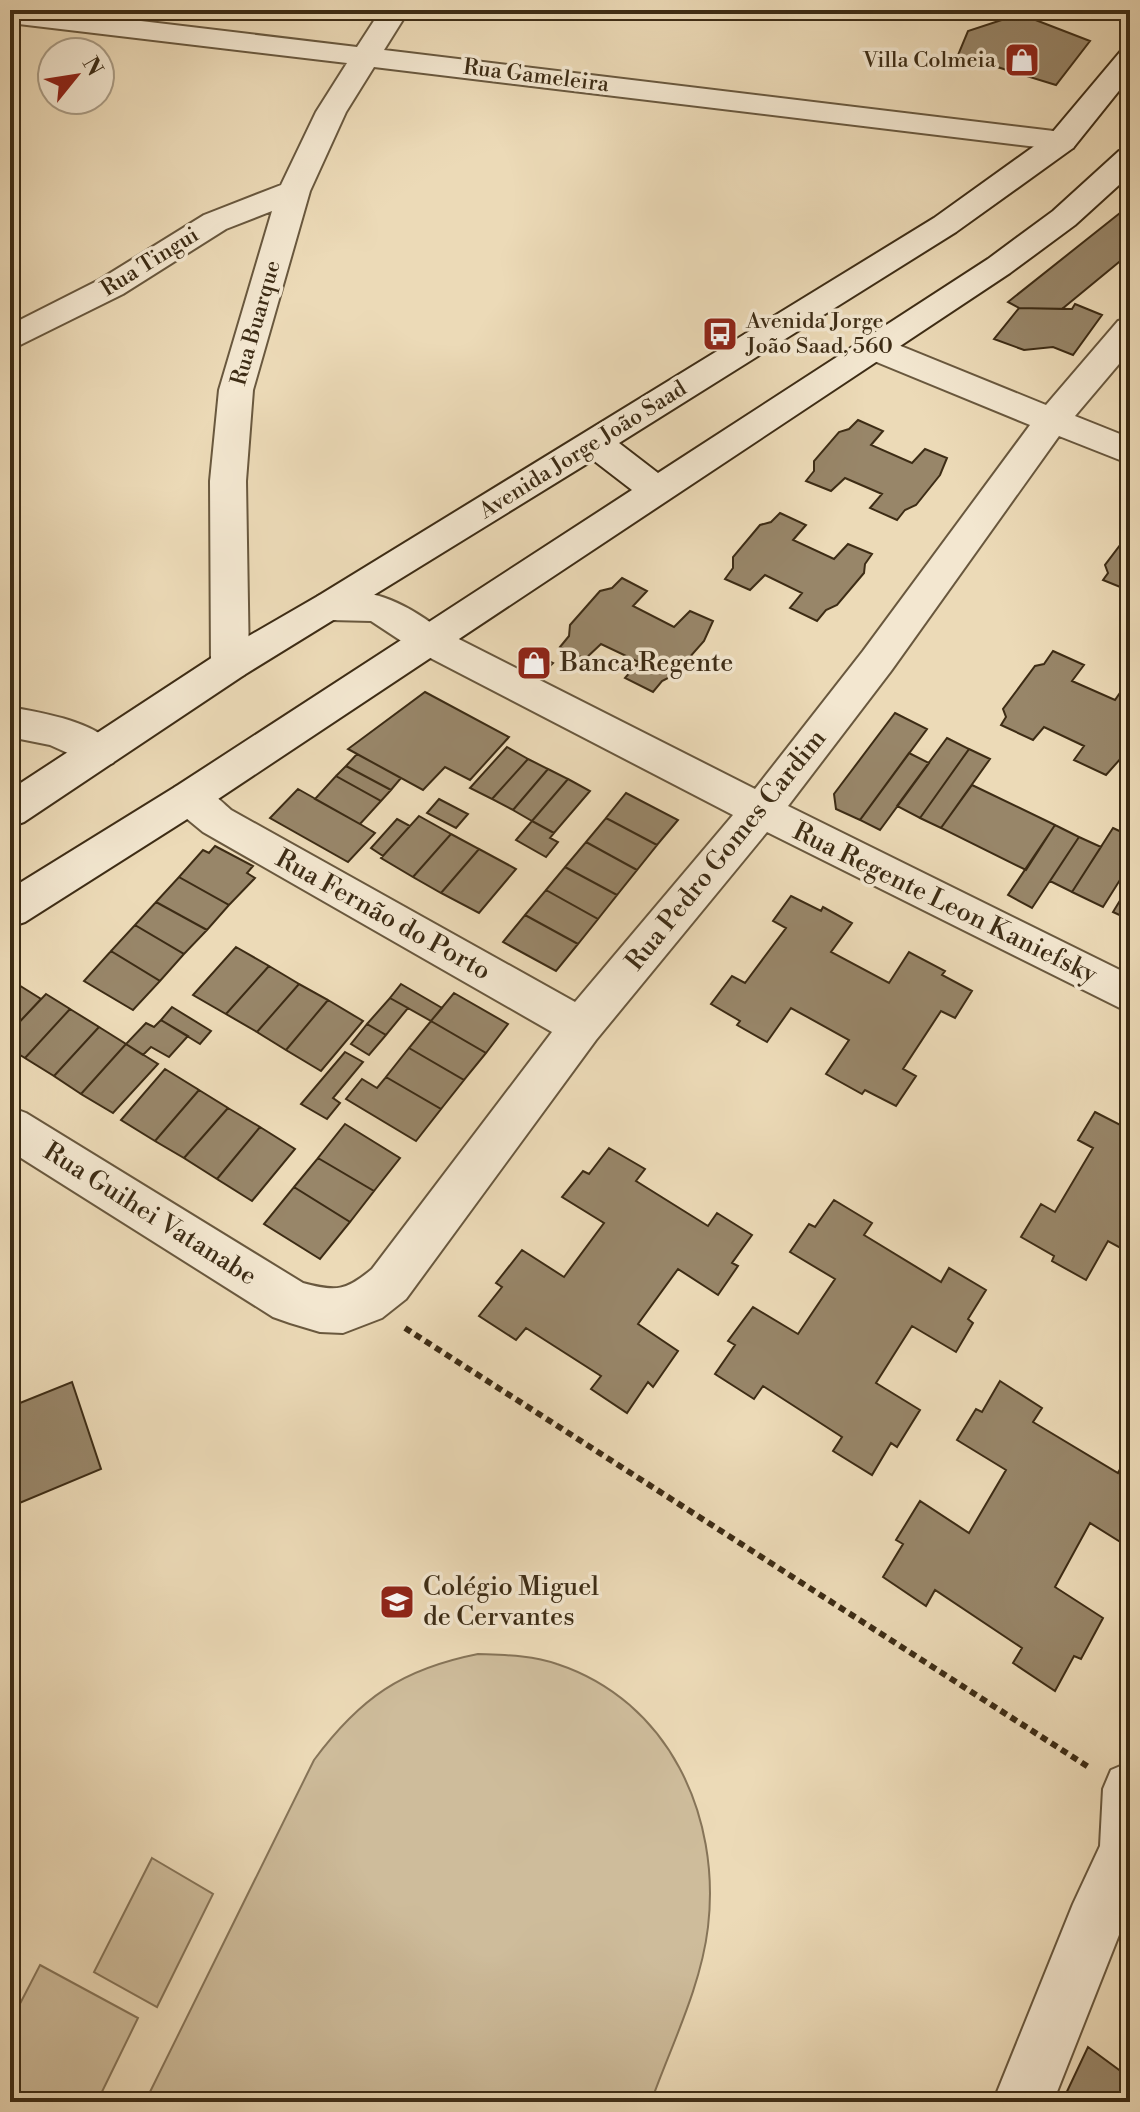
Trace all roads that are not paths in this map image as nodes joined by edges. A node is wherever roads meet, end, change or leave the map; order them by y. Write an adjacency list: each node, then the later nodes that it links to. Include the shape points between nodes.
1 (395, 10): 3 (street, Rua Buarque)
2 (10, 14): 3 (street, Rua Gameleira)
3 (366, 55): 5 (street, Rua Gameleira); 7 (street, Rua Buarque, via 331,112)
4 (1130, 58): 5 (street, Avenida Jorge João Saad)
5 (1062, 141): 12 (street, Avenida Jorge João Saad, via 945,225)
6 (1130, 158): 10 (street, via 1053,226)
7 (294, 191): 9 (street, Rua Tingui, via 215,222 111,287); 17 (street, Rua Buarque, via 236,390 228,481)
8 (1130, 329): 11 (street, Rua Pedro Gomes Cardim)
9 (10, 339)
10 (874, 348): 11 (street); 14 (street)
11 (1052, 420): 13 (street); 22 (street, Rua Pedro Gomes Cardim)
12 (595, 443): 14 (street); 15 (street, Avenida Jorge João Saad)
13 (1130, 452)
14 (657, 490): 16 (street)
15 (331, 606): 16 (street, Rua Regente Leon Kaniefsky, via 383,609); 17 (street, Avenida Jorge João Saad)
16 (428, 640): 20 (street); 22 (street, Rua Regente Leon Kaniefsky)
17 (230, 665): 19 (street, Avenida Jorge João Saad)
18 (10, 722): 19 (street, via 59,732)
19 (99, 752): 21 (street, Avenida Jorge João Saad)
20 (189, 798): 23 (street); 25 (street, Rua Fernão do Porto, via 217,821)
21 (10, 811)
22 (761, 811): 24 (street, Rua Regente Leon Kaniefsky); 25 (street, Rua Pedro Gomes Cardim)
23 (10, 910)
24 (1130, 995)
25 (581, 1027): 27 (street, Rua Pedro Gomes Cardim, via 389,1284 368,1304 325,1313)
26 (10, 1127): 27 (street, Rua Guihei Vatanabe)
27 (290, 1301)
28 (1129, 1791): 29 (street)
29 (1129, 1849): 30 (street, via 1093,1924)
30 (1023, 2102)

